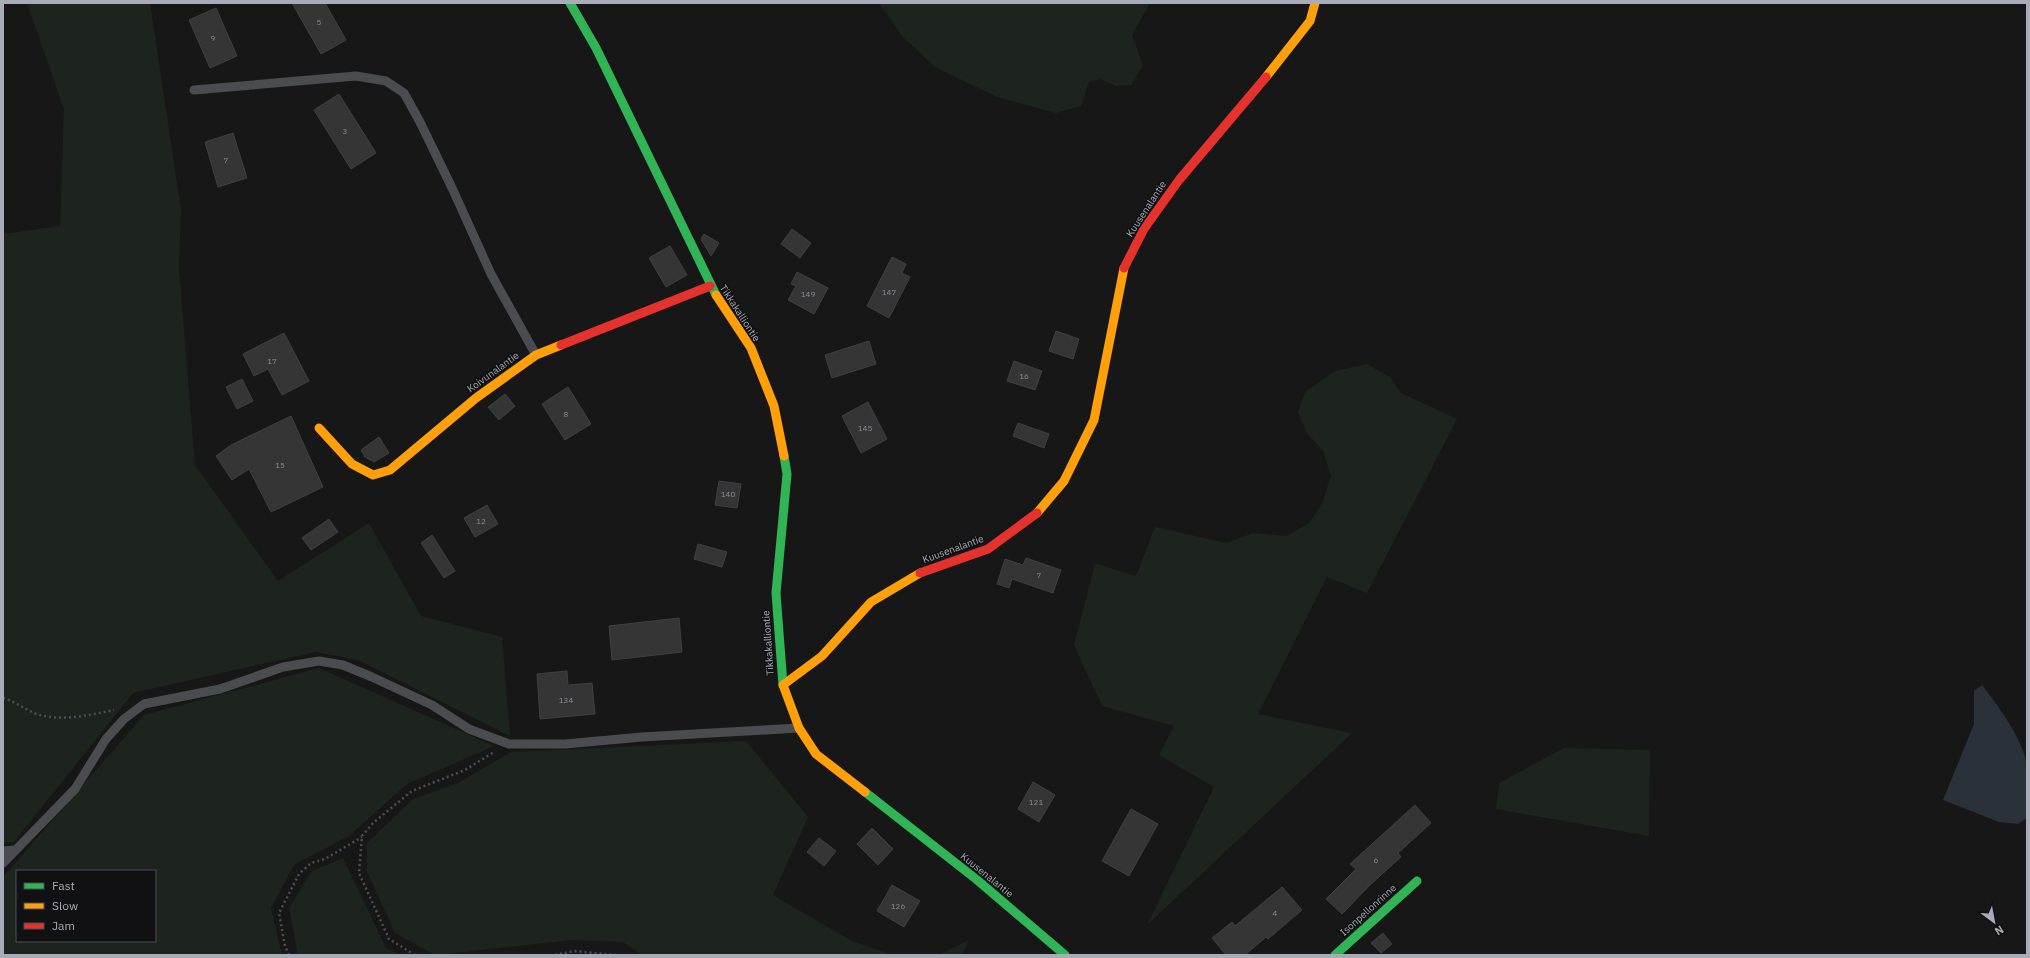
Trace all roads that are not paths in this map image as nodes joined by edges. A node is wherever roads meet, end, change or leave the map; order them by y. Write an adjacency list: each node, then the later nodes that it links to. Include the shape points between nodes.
1 (570, 3): 4 (street, Tikkakalliontie, via 596,48)
2 (1315, 3): 7 (street, Kuusenalantie, via 1310,21 1289,50 1179,180 1140,236 1123,270 1094,420 1064,481 1034,516 988,549 921,572 871,602 822,656)
3 (194, 90): 5 (lane, via 356,76 386,81 404,93 453,190 491,274)
4 (710, 286): 5 (street, Koivunalantie); 7 (street, Tikkakalliontie, via 750,348 756,362 774,406 787,474 776,593)
5 (536, 355): 6 (street, Koivunalantie, via 476,398 390,470 373,475 352,464)
6 (319, 428)
7 (783, 685): 8 (street, Kuusenalantie)
8 (799, 728): 9 (lane, via 565,744 509,744 470,728 432,706 343,665 319,661 283,667 220,688 144,704 124,719 106,739 75,789); 13 (street, Kuusenalantie, via 816,754 976,879)
9 (16, 850): 10 (lane); 11 (lane)
10 (3, 851)
11 (3, 863)
12 (1417, 881): 14 (street, Isonpellonrinne)
13 (1065, 955)
14 (1335, 955)

